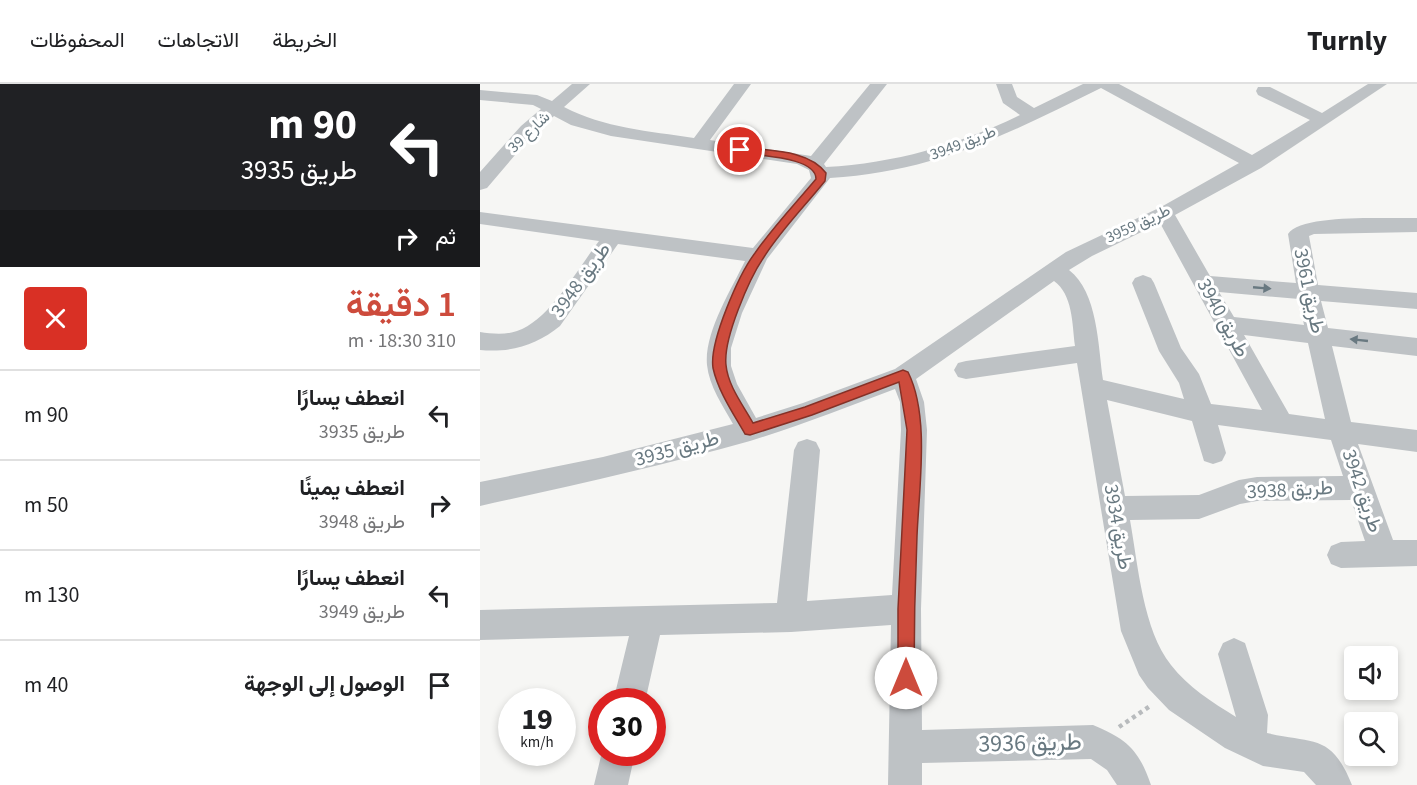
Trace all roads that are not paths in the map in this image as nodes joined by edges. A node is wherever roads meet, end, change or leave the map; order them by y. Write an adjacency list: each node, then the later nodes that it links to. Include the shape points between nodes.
1 (582, 84): 10 (street, شارع 39)
2 (743, 84): 13 (street)
3 (879, 84): 15 (street)
4 (1004, 84): 11 (street, via 1009,99)
5 (1096, 84): 11 (street, طريق 3949)
6 (1107, 84): 14 (street)
7 (1379, 84): 12 (street, طريق 3959)
8 (1264, 91): 12 (street)
9 (480, 95): 10 (street, طريق 3949, via 526,98)
10 (554, 108): 13 (street, طريق 3949, via 593,127); 16 (street, شارع 39, via 527,130)
11 (1032, 115): 15 (street, طريق 3949, via 936,155 892,165)
12 (1323, 120): 14 (street, طريق 3959)
13 (698, 144): 15 (street, طريق 3949)
14 (1254, 164): 17 (street, طريق 3959)
15 (813, 166): 21 (street, via 821,179)
16 (480, 184)
17 (1164, 213): 22 (street, طريق 3959, via 1103,240); 24 (street, طريق 3940)
18 (480, 218): 20 (street, طريق 3948)
19 (1417, 225): 25 (street, طريق 3961, via 1303,230 1298,234)
20 (614, 235): 21 (street, طريق 3948); 29 (street, طريق 3948, via 541,330 514,342)
21 (758, 256): 38 (street, via 719,348 725,386)
22 (1054, 269): 31 (street, طريق 3934, via 1067,278 1078,295); 33 (street, طريق 3959)
23 (1143, 283): 35 (street)
24 (1204, 284): 25 (street, one-way to 25); 27 (street, طريق 3940)
25 (1308, 292): 26 (street); 28 (street, طريق 3961)
26 (1417, 301)
27 (1227, 325): 28 (street); 36 (street, طريق 3940)
28 (1319, 336): 30 (street, one-way to 28); 37 (street, طريق 3961)
29 (480, 341)
30 (1417, 347)
31 (1087, 353): 32 (street); 34 (street, طريق 3934)
32 (966, 370)
33 (903, 375): 38 (street, طريق 3935); 48 (street, via 912,402 914,430)
34 (1092, 387): 35 (street); 44 (street, طريق 3934)
35 (1202, 412): 36 (street); 41 (street)
36 (1282, 424): 37 (street)
37 (1340, 429): 39 (street); 42 (street, طريق 3942)
38 (750, 430): 43 (street, طريق 3935, via 603,468)
39 (1417, 441)
40 (807, 450): 49 (street)
41 (1213, 453)
42 (1360, 488): 44 (street, طريق 3938, via 1257,489 1199,507); 45 (street, طريق 3942)
43 (480, 494)
44 (1115, 508): 54 (street, طريق 3934, via 1136,631 1155,673 1191,708)
45 (1383, 552): 46 (street); 47 (street)
46 (1417, 553)
47 (1341, 555)
48 (906, 609): 49 (street); 55 (street)
49 (791, 617): 50 (street)
50 (648, 620): 51 (street); 53 (street)
51 (480, 625)
52 (1234, 654): 54 (street, via 1252,715)
53 (632, 688)
54 (1250, 744): 60 (street, طريق 3934, via 1274,752 1306,753 1324,766)
55 (906, 747): 58 (street); 59 (street, طريق 3936, via 1093,742 1106,747 1126,767)
56 (615, 766): 57 (street)
57 (610, 785)
58 (905, 785)
59 (1134, 785)
60 (1335, 785)

